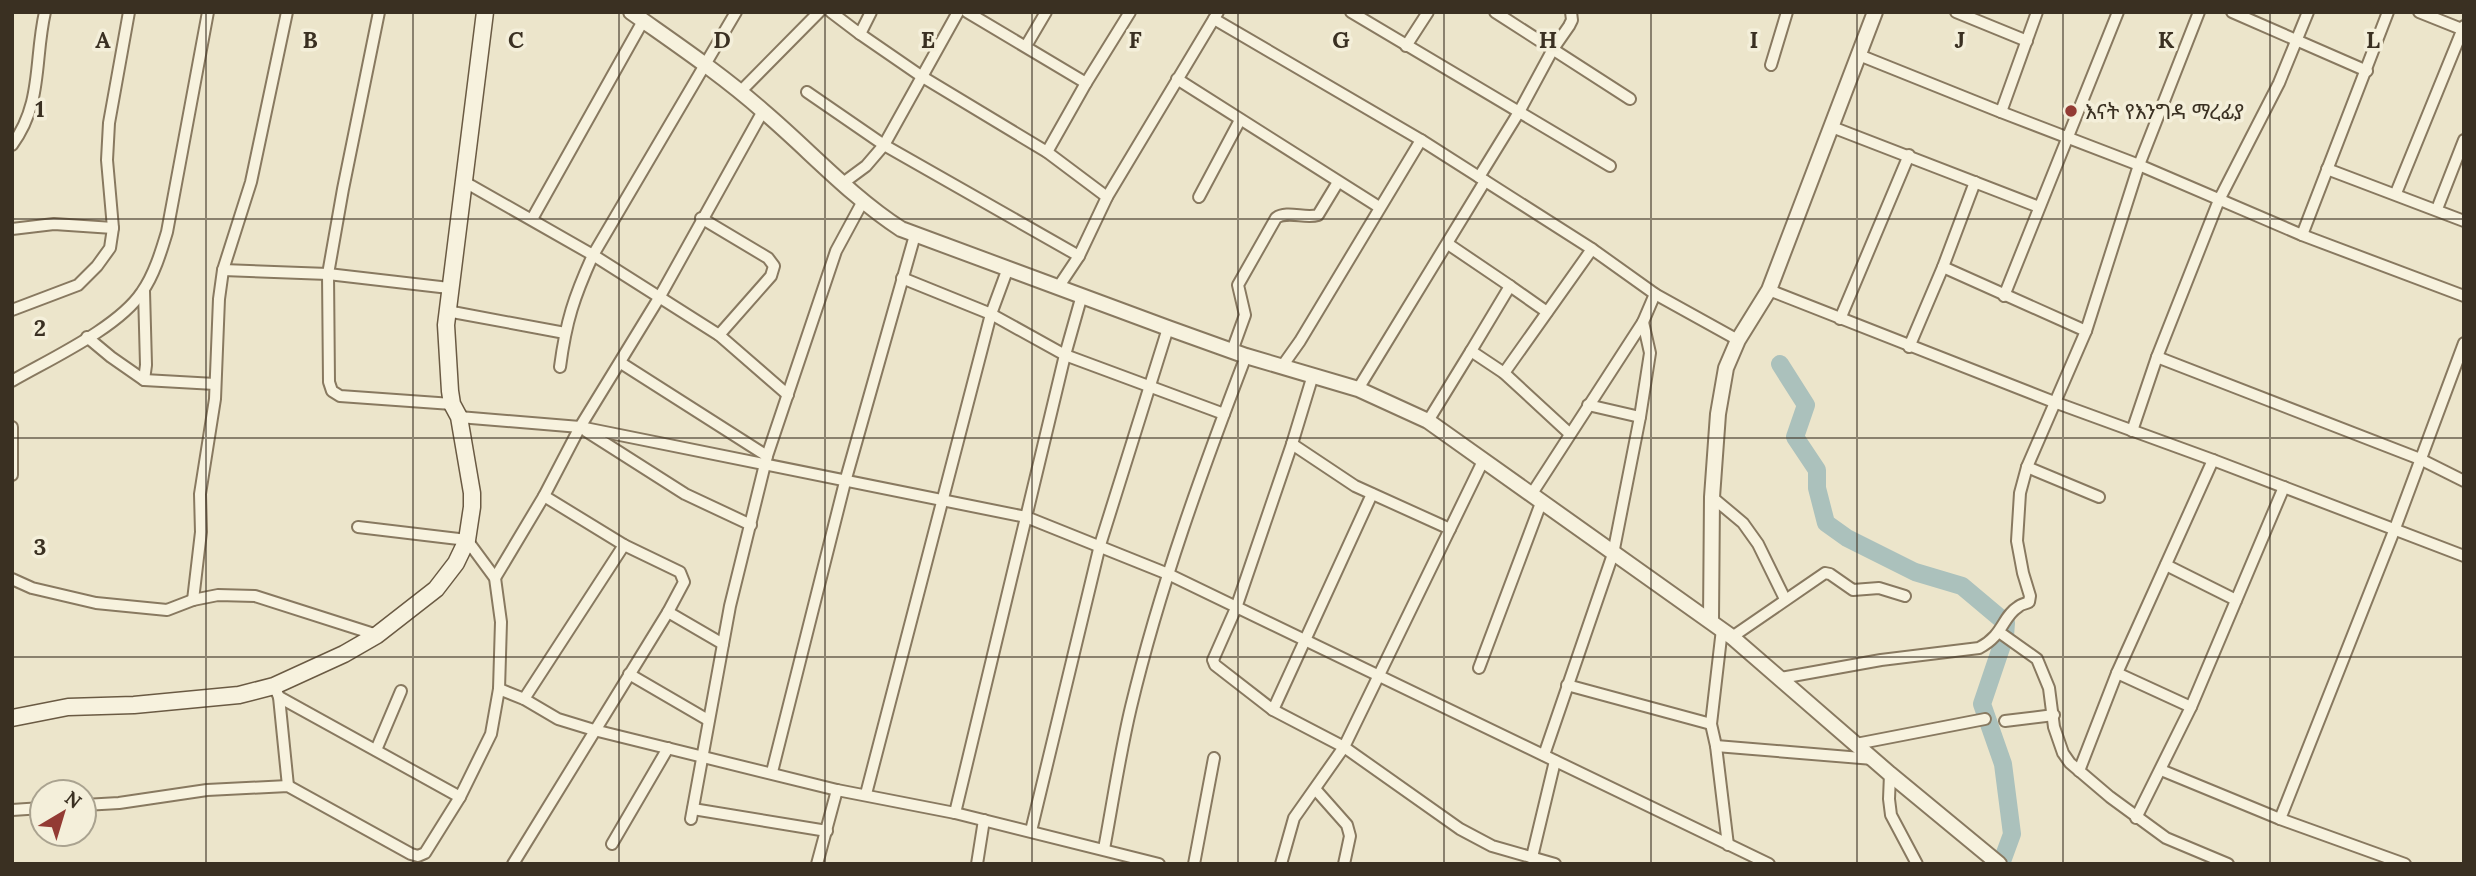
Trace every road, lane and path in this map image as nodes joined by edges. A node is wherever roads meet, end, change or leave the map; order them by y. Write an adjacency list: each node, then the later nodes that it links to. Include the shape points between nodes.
1 (45, 12): 57 (street, via 34,100 23,131)
2 (129, 12): 80 (street, via 107,160)
3 (208, 12): 97 (street, via 167,232)
4 (287, 12): 90 (street, via 251,182)
5 (379, 12): 91 (street)
6 (485, 12): 65 (main road)
7 (736, 12): 40 (street)
8 (819, 12): 46 (street)
9 (831, 12): 33 (street)
10 (871, 12): 33 (street)
11 (958, 12): 43 (street)
12 (967, 12): 36 (street)
13 (1046, 12): 36 (street)
14 (1130, 12): 45 (street)
15 (1351, 12): 37 (street)
16 (1428, 12): 37 (street)
17 (1495, 12): 38 (street)
18 (1571, 12): 38 (street, via 1572,20)
19 (1787, 12): 41 (street)
20 (1875, 12): 39 (street)
21 (1955, 12): 30 (street)
22 (2037, 12): 34 (street)
23 (2118, 12): 54 (street)
24 (2199, 12): 61 (street)
25 (2232, 12): 35 (street)
26 (2308, 12): 35 (street)
27 (2388, 12): 42 (street)
28 (2419, 12): 32 (street)
29 (1216, 15): 44 (street); 56 (street)
30 (1970, 15): 34 (street)
31 (637, 17): 40 (street); 78 (street)
32 (2463, 28): 69 (street)
33 (860, 34): 43 (street)
34 (2027, 41): 51 (street)
35 (2297, 41): 42 (street); 72 (street)
36 (1026, 46): 45 (street)
37 (1406, 46): 50 (street)
38 (1553, 49): 48 (street); 50 (street)
39 (1859, 55): 51 (street); 53 (street)
40 (706, 63): 46 (street); 86 (street)
41 (1771, 65)
42 (2367, 71): 63 (street)
43 (921, 76): 58 (street); 59 (street)
44 (1177, 79): 52 (street); 70 (street)
45 (1086, 83): 59 (street)
46 (740, 92): 49 (street)
47 (807, 92): 58 (street)
48 (1630, 99)
49 (763, 111): 68 (street); 77 (street)
50 (1520, 112): 62 (street); 64 (street)
51 (2001, 112): 54 (street)
52 (1240, 120): 66 (street); 71 (street)
53 (1832, 127): 60 (street); 96 (street)
54 (2068, 137): 61 (street); 75 (street)
55 (2464, 139): 76 (street)
56 (1420, 140): 64 (street); 74 (street)
57 (12, 145)
58 (884, 145): 68 (street); 87 (street)
59 (1047, 152): 70 (street)
60 (1909, 155): 67 (street); 107 (street)
61 (2139, 165): 72 (street); 110 (street)
62 (1610, 166)
63 (2328, 169): 69 (street); 83 (street)
64 (1482, 179): 84 (street); 85 (street)
65 (463, 181): 78 (street); 95 (main road)
66 (1338, 182): 74 (street); 118 (street, via 1318,215 1281,214 1276,218 1238,285 1245,316)
67 (1975, 182): 75 (street); 88 (street)
68 (843, 183): 73 (street)
69 (2396, 193): 76 (street)
70 (1107, 197): 87 (street)
71 (1199, 197)
72 (2219, 200): 83 (street); 120 (street)
73 (863, 201): 82 (street); 131 (street, via 836,251)
74 (1379, 207): 122 (street)
75 (2039, 207): 100 (street)
76 (2437, 209): 79 (street)
77 (701, 218): 102 (street); 112 (street, via 774,266 771,276)
78 (532, 219): 86 (street)
79 (2464, 221)
80 (113, 228): 81 (street, via 54,224); 103 (street, via 110,248 78,285)
81 (12, 229)
82 (915, 235): 89 (street); 92 (street)
83 (2302, 235): 101 (street)
84 (1448, 244): 94 (street); 130 (street)
85 (1592, 249): 98 (street); 105 (street)
86 (593, 255): 102 (street); 111 (street, via 574,295)
87 (1079, 256): 93 (street)
88 (1944, 267): 100 (street); 116 (street)
89 (1008, 268): 93 (street); 106 (street)
90 (223, 270): 91 (street); 128 (street)
91 (328, 274): 95 (street); 134 (street, via 332,391 340,396)
92 (902, 278): 106 (street); 150 (street)
93 (1059, 286): 99 (street)
94 (1510, 286): 105 (street); 117 (street)
95 (449, 288): 104 (main road)
96 (1769, 290): 107 (street); 114 (street)
97 (144, 291): 113 (street); 126 (street)
98 (1655, 294): 108 (street); 114 (street)
99 (1082, 295): 109 (street); 119 (street)
100 (2004, 296): 110 (street)
101 (2464, 296)
102 (659, 299): 112 (street); 121 (street)
103 (12, 310)
104 (447, 311): 111 (street); 134 (main road, via 446,359)
105 (1547, 312): 124 (street)
106 (991, 314): 119 (street); 157 (street)
107 (1840, 319): 116 (street)
108 (1643, 322): 133 (street); 136 (street, via 1650,353)
109 (1168, 328): 118 (street); 129 (street)
110 (2086, 331): 132 (street)
111 (565, 333): 123 (street)
112 (719, 335): 131 (street)
113 (88, 337): 126 (street); 127 (street)
114 (1738, 340): 154 (street, via 1721,392)
115 (2464, 343): 144 (street)
116 (1909, 347): 132 (street)
117 (1471, 351): 124 (street); 137 (street)
118 (1239, 353): 122 (street); 135 (street)
119 (1066, 355): 129 (street); 158 (street)
120 (2157, 357): 140 (street); 144 (street)
121 (621, 363): 139 (street); 146 (street)
122 (1283, 365): 125 (street)
123 (560, 367)
124 (1504, 373): 141 (street)
125 (1312, 375): 130 (street); 142 (street)
126 (144, 380): 128 (street)
127 (12, 381)
128 (215, 384): 174 (street)
129 (1149, 388): 135 (street); 165 (street)
130 (1358, 389): 137 (street)
131 (788, 395): 146 (street)
132 (2054, 402): 140 (street); 147 (street)
133 (1588, 405): 136 (street); 141 (street)
134 (456, 411): 139 (street); 163 (main road, via 472,493)
135 (1224, 414): 169 (street)
136 (1640, 417): 166 (street)
137 (1428, 421): 143 (street)
138 (12, 427): 148 (street)
139 (580, 428): 146 (street); 153 (street); 159 (street, via 685,494)
140 (2132, 431): 145 (street)
141 (1569, 433): 156 (street)
142 (1292, 444): 152 (street); 176 (street)
143 (1484, 459): 156 (street); 161 (street)
144 (2420, 459): 149 (street); 162 (street)
145 (2213, 460): 151 (street); 168 (street)
146 (766, 461): 150 (street); 159 (street)
147 (2026, 467): 155 (street); 179 (street, via 2017,541 2030,596)
148 (12, 475)
149 (2464, 481)
150 (845, 482): 157 (street); 214 (street)
151 (2284, 487): 162 (street); 175 (street)
152 (1372, 494): 161 (street); 181 (street)
153 (544, 496): 164 (street); 170 (street)
154 (1712, 497): 173 (street, via 1743,523); 178 (street)
155 (2099, 497)
156 (1536, 499): 166 (street); 183 (street)
157 (942, 501): 158 (street); 219 (street)
158 (1026, 517): 165 (street); 222 (street)
159 (751, 524): 182 (street)
160 (358, 527): 163 (street)
161 (1450, 529): 186 (street)
162 (2393, 530): 167 (street); 224 (street)
163 (467, 540): 170 (street); 180 (main road, via 436,589)
164 (624, 545): 177 (street, via 683,576); 192 (street)
165 (1100, 545): 169 (street); 227 (street)
166 (1613, 554): 178 (street); 188 (street)
167 (2464, 556)
168 (2166, 565): 175 (street); 184 (street)
169 (1168, 574): 176 (street); 230 (street, via 1131,707)
170 (495, 578): 189 (street, via 501,622)
171 (12, 579): 174 (street, via 32,589 96,603 167,610)
172 (1905, 596): 173 (street, via 1879,588 1853,590 1825,573)
173 (1785, 599): 178 (street)
174 (192, 600): 180 (street, via 255,596)
175 (2236, 600): 193 (street)
176 (1236, 608): 181 (street); 194 (street, via 1213,660)
177 (668, 612): 182 (street); 185 (street)
178 (1721, 629): 187 (street); 200 (street)
179 (1999, 632): 187 (street, via 1979,648); 195 (street, via 2037,659)
180 (377, 635): 191 (main road)
181 (1306, 642): 186 (street); 194 (street)
182 (723, 644): 198 (street)
183 (1479, 668)
184 (2118, 673): 193 (street); 213 (street)
185 (629, 674): 198 (street); 201 (street)
186 (1379, 676): 204 (street); 208 (street)
187 (1781, 678): 202 (street)
188 (1567, 685): 200 (street); 208 (street)
189 (499, 689): 192 (street); 220 (street, via 491,734)
190 (401, 691): 206 (street)
191 (276, 692): 196 (main road, via 68,707); 206 (street); 216 (street)
192 (524, 699): 201 (street, via 558,719)
193 (2191, 707): 212 (street)
194 (1273, 710): 204 (street)
195 (2054, 715): 199 (street); 213 (street, via 2063,753)
196 (12, 718)
197 (1985, 719): 202 (street)
198 (708, 720): 207 (street)
199 (2005, 721)
200 (1711, 724): 203 (street)
201 (594, 730): 205 (street); 234 (street)
202 (1856, 744): 210 (street)
203 (1716, 746): 210 (street); 229 (street)
204 (1344, 747): 218 (street); 233 (street, via 1460,829)
205 (668, 748): 207 (street); 228 (street)
206 (376, 750): 220 (street)
207 (701, 755): 214 (street); 226 (street, via 692,814)
208 (1544, 755): 211 (street)
209 (1214, 758): 238 (street)
210 (1874, 759): 215 (street)
211 (1555, 761): 229 (street); 233 (street)
212 (2161, 770): 223 (street); 224 (street)
213 (2079, 771): 223 (street)
214 (772, 772): 217 (street)
215 (1890, 774): 243 (street, via 1891,815); 244 (street)
216 (288, 786): 220 (street, via 418,856 425,853); 221 (street, via 207,790)
217 (837, 790): 219 (street); 226 (street)
218 (1316, 790): 239 (street, via 1294,818); 240 (street, via 1347,825 1350,836)
219 (866, 794): 222 (street)
220 (460, 797)
221 (98, 804)
222 (955, 813): 225 (street)
223 (2136, 818): 245 (street, via 2166,838)
224 (2280, 818): 246 (street)
225 (984, 820): 227 (street); 236 (street)
226 (827, 831): 235 (street)
227 (1031, 831): 230 (street)
228 (612, 844)
229 (1728, 845): 231 (street)
230 (1104, 849): 232 (street)
231 (1755, 860): 242 (street)
232 (1138, 861): 237 (street)
233 (1534, 861): 241 (street)
234 (513, 864)
235 (817, 864)
236 (977, 864)
237 (1160, 864)
238 (1194, 864)
239 (1281, 864)
240 (1344, 864)
241 (1555, 864)
242 (1769, 864)
243 (1917, 864)
244 (1998, 864)
245 (2228, 864)
246 (2405, 864)

